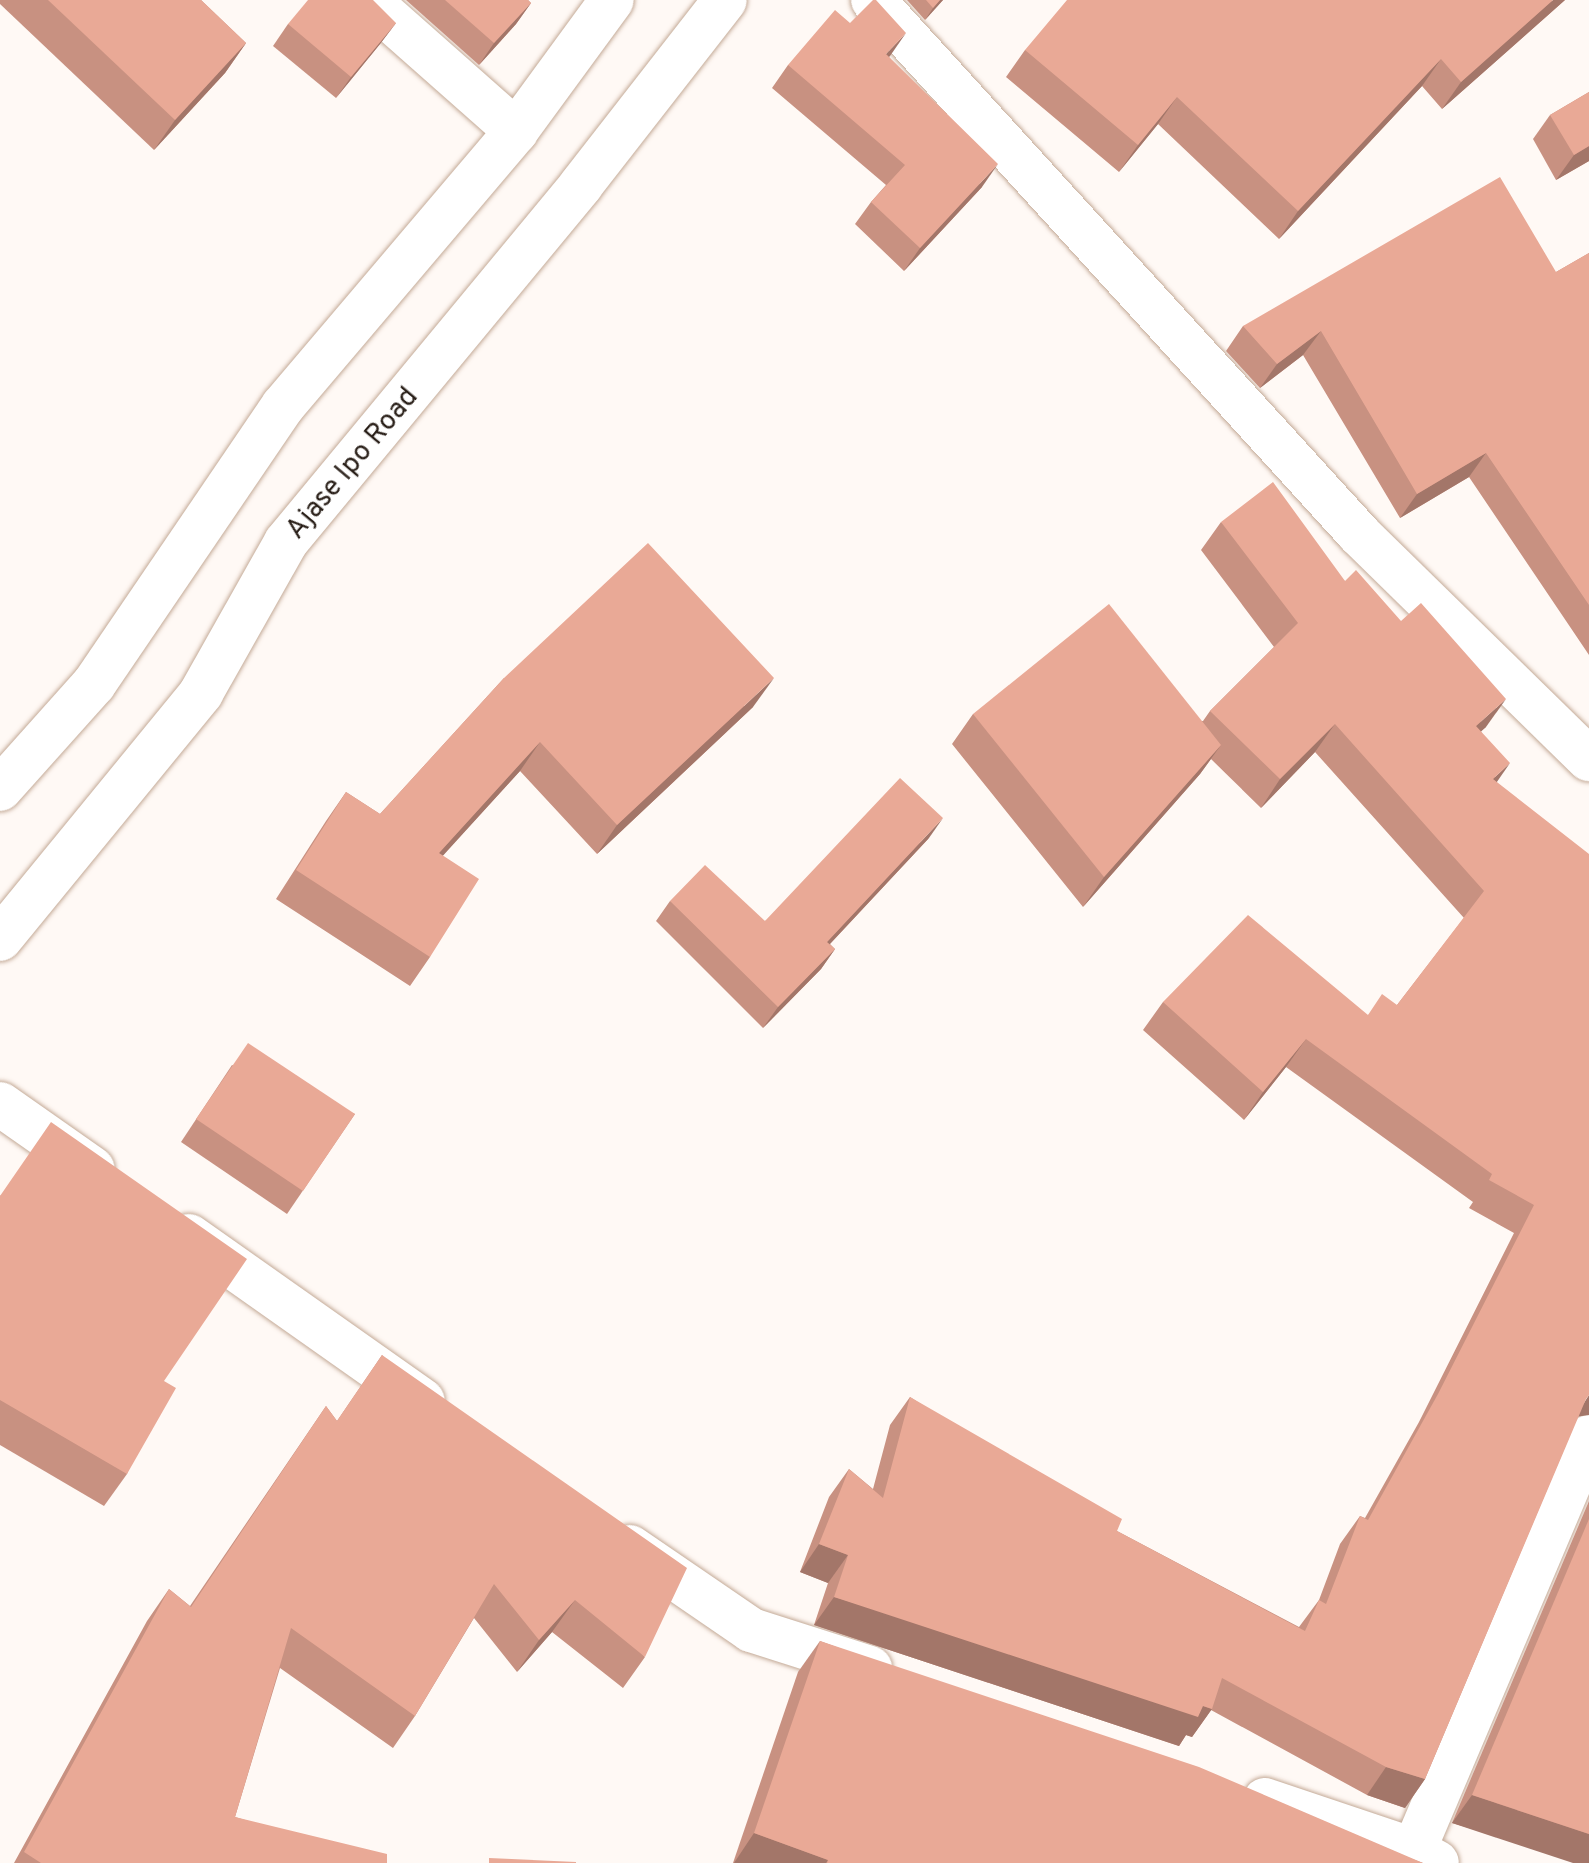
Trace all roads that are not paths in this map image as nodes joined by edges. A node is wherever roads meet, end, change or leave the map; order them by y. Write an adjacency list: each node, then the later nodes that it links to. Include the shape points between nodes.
1 (368, 0): 5 (main road)
2 (612, 0): 5 (main road)
3 (725, 0): 8 (main road, Ajase Ipo Road, via 581,185 286,542 201,693)
4 (873, 0): 6 (main road, via 1359,534)
5 (516, 131): 7 (main road, via 283,406 94,684)
6 (1589, 759)
7 (0, 789)
8 (0, 939)
9 (0, 1104): 10 (main road)
10 (454, 1423)
11 (1589, 1437): 15 (main road)
12 (597, 1523): 13 (main road, via 751,1630)
13 (908, 1681)
14 (1220, 1785): 15 (main road)
15 (1425, 1856)

